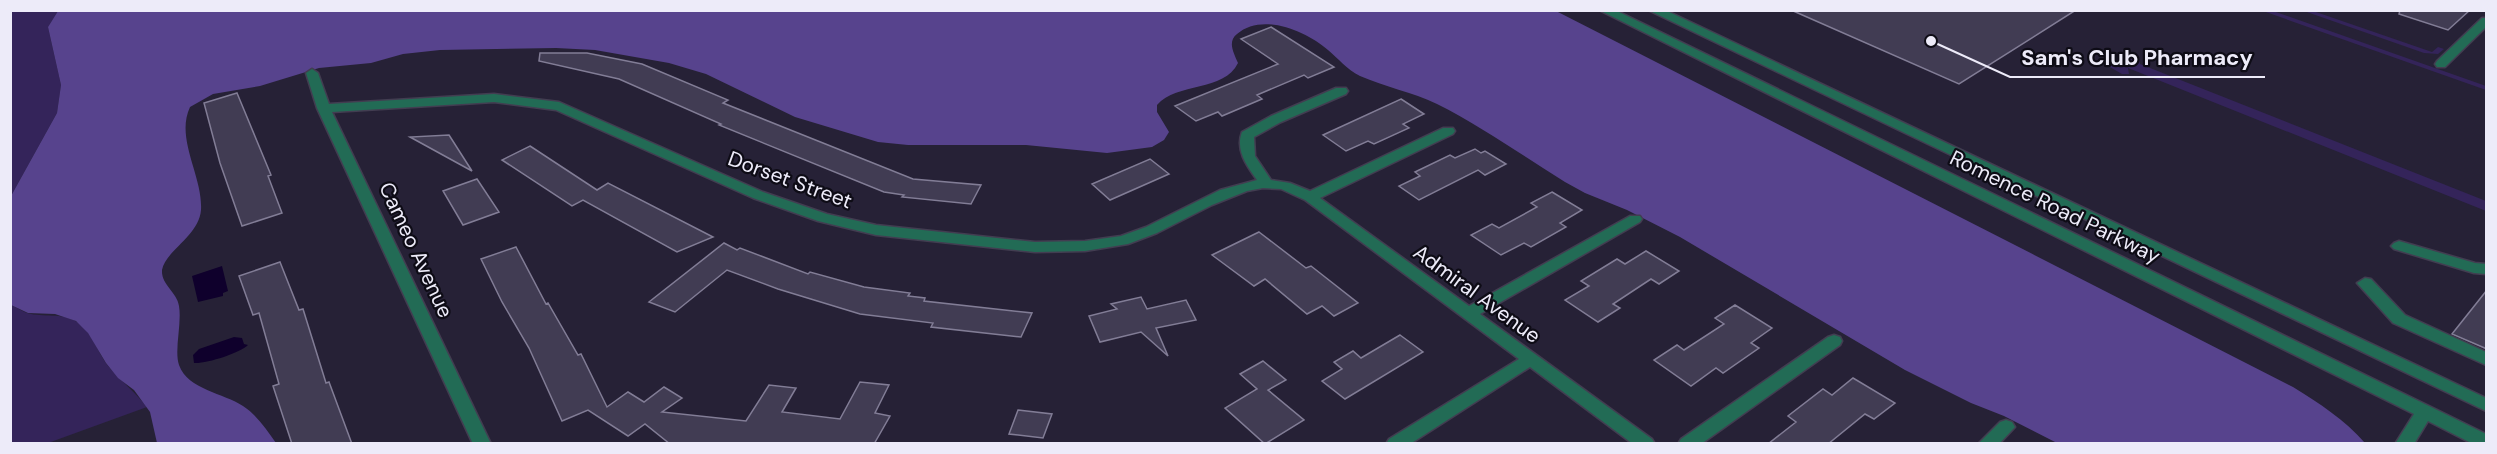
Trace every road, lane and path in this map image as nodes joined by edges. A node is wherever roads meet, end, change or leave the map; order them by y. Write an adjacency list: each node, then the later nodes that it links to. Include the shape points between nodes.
1 (1605, 10): 11 (street, Romence Road Parkway)
2 (1654, 10): 9 (street, Romence Road Parkway)
3 (2487, 21): 4 (street)
4 (2441, 64)
5 (312, 74): 7 (street, Cameo Avenue)
6 (1341, 91): 10 (street, via 1247,135 1248,156)
7 (324, 108): 10 (street, Dorset Street, via 494,98 559,106 759,195 823,218 876,230 1035,247 1118,242 1234,190); 25 (street, Cameo Avenue)
8 (1448, 131): 12 (street)
9 (2002, 176): 11 (street); 21 (street, Romence Road Parkway)
10 (1273, 184): 12 (street, Admiral Avenue)
11 (1978, 193): 22 (street, Romence Road Parkway)
12 (1310, 197): 17 (street, Admiral Avenue)
13 (1635, 219): 17 (street)
14 (2399, 246): 15 (street)
15 (2487, 269)
16 (2365, 283): 20 (street, via 2399,319)
17 (1468, 313): 19 (street, Admiral Avenue)
18 (1834, 341): 28 (street)
19 (1531, 359): 26 (street); 27 (street, Admiral Avenue)
20 (2487, 359)
21 (2487, 405)
22 (2425, 411): 24 (street, Romence Road Parkway); 30 (street)
23 (2006, 427): 29 (street)
24 (2487, 441)
25 (482, 444)
26 (1395, 444)
27 (1646, 444)
28 (1687, 444)
29 (1987, 444)
30 (2404, 444)

